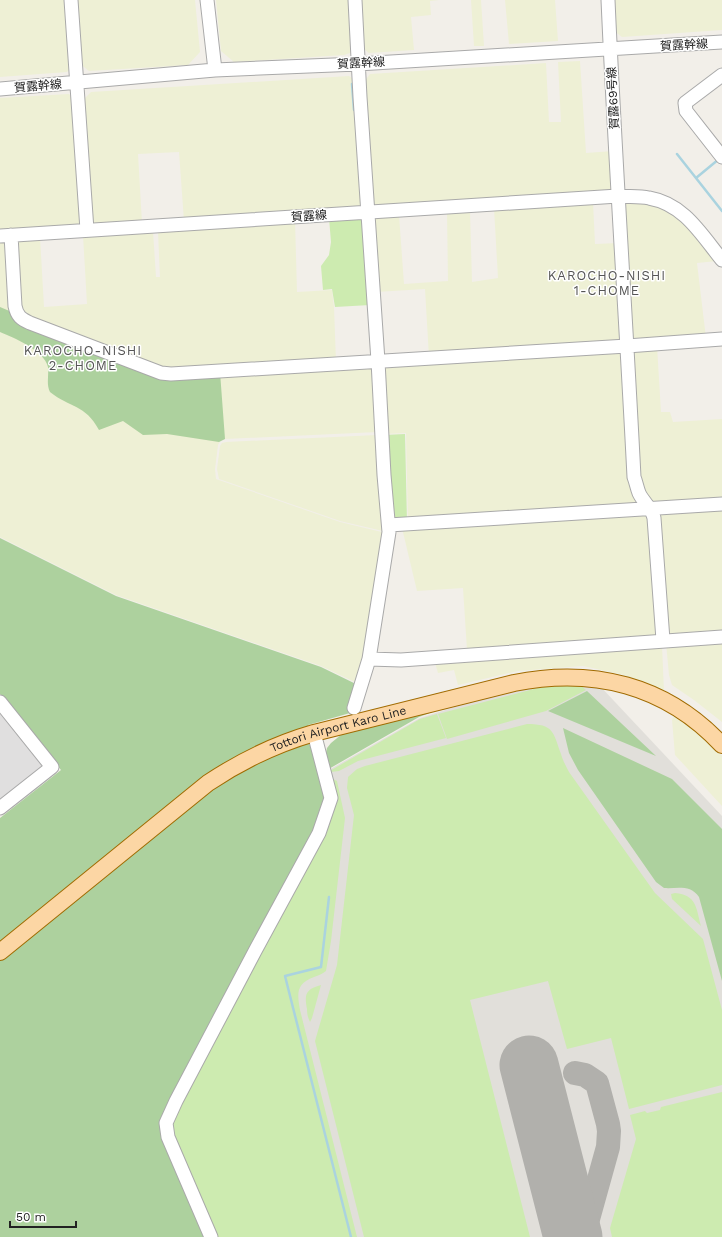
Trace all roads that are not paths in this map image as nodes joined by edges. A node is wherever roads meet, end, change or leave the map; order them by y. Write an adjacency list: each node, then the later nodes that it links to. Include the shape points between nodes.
1 (71, 0): 10 (street)
2 (207, 0): 8 (street)
3 (354, 0): 7 (street)
4 (608, 0): 6 (street, 賀露69号線)
5 (722, 42): 6 (street, 賀露幹線)
6 (610, 49): 7 (street, 賀露幹線); 13 (street, 賀露69号線)
7 (358, 64): 8 (street, 賀露幹線); 14 (street)
8 (215, 70): 10 (street, 賀露幹線)
9 (722, 75): 12 (street, via 685,103 686,111)
10 (76, 82): 11 (street, 賀露幹線); 15 (street)
11 (0, 89)
12 (722, 157)
13 (618, 196): 14 (street, 賀露線); 17 (street, 賀露線, via 648,197 663,201 678,210 691,220); 19 (street, 賀露69号線)
14 (368, 212): 15 (street, 賀露線); 20 (street)
15 (87, 230): 16 (street, 賀露線)
16 (6, 235): 20 (street, via 15,306 22,320 161,373)
17 (722, 260)
18 (722, 339): 19 (street)
19 (627, 346): 20 (street); 22 (street, 賀露69号線, via 634,477 639,494)
20 (378, 361): 23 (street)
21 (722, 504): 22 (street)
22 (648, 508): 23 (street); 25 (street, 賀露69号線, via 653,512 654,518)
23 (389, 525): 26 (street)
24 (722, 637): 25 (street)
25 (663, 640): 26 (street, via 401,660)
26 (369, 659): 28 (street)
27 (0, 702): 31 (street, via 52,767)
28 (354, 708)
29 (314, 733): 30 (main road, Tottori Airport Karo Line, via 514,683 575,676 616,682 644,690 693,719); 32 (main road, Tottori Airport Karo Line, via 262,752 208,783); 33 (street, via 331,798 319,833 166,1123 174,1153)
30 (722, 745)
31 (1, 805)
32 (0, 952)
33 (211, 1237)

